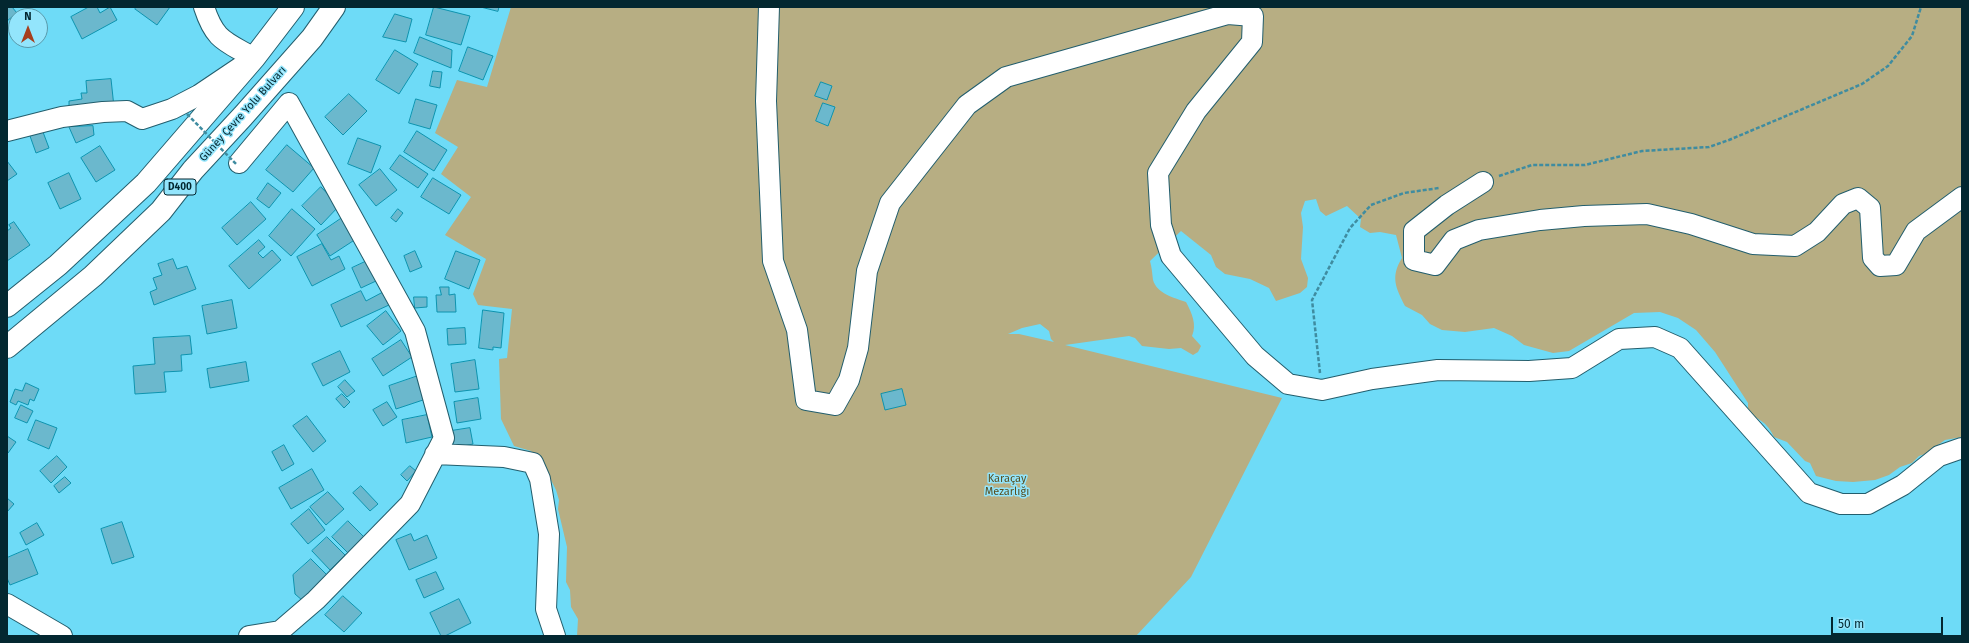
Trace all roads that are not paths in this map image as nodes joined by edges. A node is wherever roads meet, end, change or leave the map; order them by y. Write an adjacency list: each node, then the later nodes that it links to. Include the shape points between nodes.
1 (204, 7): 5 (street, via 219,38)
2 (293, 7): 5 (highway, D400)
3 (334, 7): 11 (highway, Güney Çevre Yolu Bulvarı / D400, via 312,38 193,170 161,211 94,276)
4 (769, 7): 12 (street, via 766,101 773,261 797,330 806,400 835,404 849,380 858,348 867,271 890,203 967,105 1006,77 1228,14 1253,16 1252,42 1196,111 1158,173 1161,225 1171,256 1255,356 1288,384 1322,390 1372,379 1438,370 1529,371 1572,368 1619,339 1655,337 1680,348 1810,493 1841,504 1868,504 1903,485 1939,456)
5 (254, 58): 6 (street, via 172,109 142,119 127,111 103,112 62,117); 10 (highway, D400, via 146,183 58,265)
6 (7, 130)
7 (238, 164): 13 (street, via 289,103 415,331 444,438)
8 (1483, 182): 9 (street, via 1447,205 1414,231 1414,260 1435,265 1454,240 1479,230 1540,220 1608,215 1647,214 1691,224 1753,244 1795,246 1817,232 1843,204 1858,198 1870,208 1873,258 1880,266 1896,265 1916,231)
9 (1962, 198)
10 (7, 306)
11 (7, 348)
12 (1962, 448)
13 (435, 454): 16 (street, via 410,504 316,600 280,631); 17 (street, via 504,457 532,463 540,479 550,534 546,609)
14 (7, 604): 15 (street)
15 (62, 636)
16 (249, 636)
17 (555, 636)

